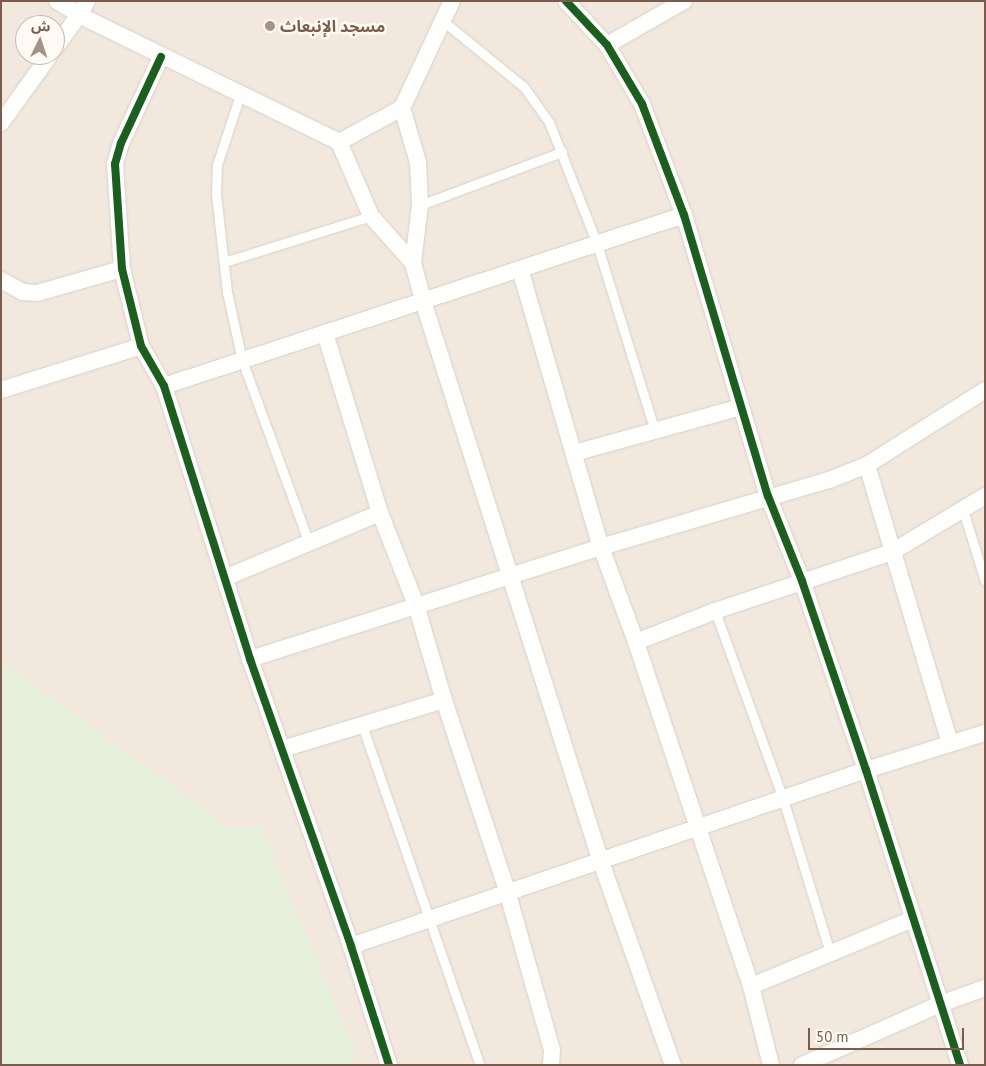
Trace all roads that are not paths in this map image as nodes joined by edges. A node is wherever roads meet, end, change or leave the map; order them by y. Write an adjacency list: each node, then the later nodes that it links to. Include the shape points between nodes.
1 (57, 1): 5 (street)
2 (452, 1): 6 (street)
3 (566, 1): 8 (street)
4 (684, 1): 8 (street)
5 (83, 8): 7 (street); 9 (street)
6 (443, 21): 12 (street); 15 (lane, via 524,87 549,122)
7 (65, 34)
8 (607, 45): 17 (street, via 642,104)
9 (160, 57): 11 (street); 22 (street, via 121,143 115,164)
10 (43, 65): 13 (street)
11 (240, 95): 14 (street); 20 (lane, via 217,165 216,194)
12 (402, 108): 14 (street); 16 (street, via 418,162)
13 (1, 123)
14 (339, 142): 18 (street)
15 (562, 152): 16 (lane); 19 (lane)
16 (420, 205): 21 (street)
17 (684, 215): 19 (street); 32 (street)
18 (371, 216): 20 (lane); 21 (street)
19 (597, 244): 23 (street); 33 (lane)
20 (224, 262): 28 (lane)
21 (413, 263): 25 (street)
22 (122, 268): 24 (street, via 37,292 23,292); 27 (street)
23 (520, 269): 25 (street); 34 (street)
24 (1, 280)
25 (423, 301): 26 (street); 43 (street)
26 (325, 333): 28 (street); 39 (street)
27 (142, 346): 29 (street); 30 (street)
28 (242, 360): 29 (street); 40 (lane)
29 (164, 386): 44 (street)
30 (1, 390)
31 (985, 390): 35 (street)
32 (741, 407): 33 (street); 36 (street)
33 (655, 431): 34 (street)
34 (574, 453): 41 (street)
35 (867, 465): 36 (street, via 829,480); 42 (street)
36 (768, 496): 41 (street); 45 (street)
37 (985, 496): 38 (street)
38 (963, 510): 42 (street); 46 (lane)
39 (380, 513): 40 (street); 47 (street)
40 (309, 543): 44 (street)
41 (601, 547): 43 (street); 49 (street)
42 (892, 552): 45 (street); 54 (street)
43 (508, 576): 47 (street); 59 (street)
44 (227, 578): 50 (street)
45 (802, 581): 48 (street); 56 (street)
46 (985, 581)
47 (416, 605): 50 (street); 51 (street)
48 (715, 611): 49 (street); 57 (lane)
49 (636, 642): 58 (street)
50 (250, 659): 55 (street)
51 (444, 700): 52 (street); 60 (street)
52 (362, 725): 55 (street); 61 (lane)
53 (985, 734): 54 (street)
54 (950, 744): 56 (street)
55 (282, 749): 63 (street)
56 (866, 770): 57 (street); 62 (street)
57 (782, 799): 58 (street); 64 (lane)
58 (697, 828): 59 (street); 65 (street)
59 (600, 859): 60 (street); 71 (street)
60 (507, 891): 61 (street); 70 (street, via 552,1050)
61 (432, 918): 63 (street); 69 (lane)
62 (913, 919): 64 (street); 67 (street)
63 (352, 946): 68 (street)
64 (830, 953): 65 (street)
65 (750, 986): 72 (street)
66 (985, 988): 67 (street)
67 (940, 1004): 73 (street); 74 (street)
68 (388, 1065)
69 (480, 1065)
70 (551, 1065)
71 (673, 1065)
72 (771, 1065)
73 (802, 1065)
74 (960, 1065)

